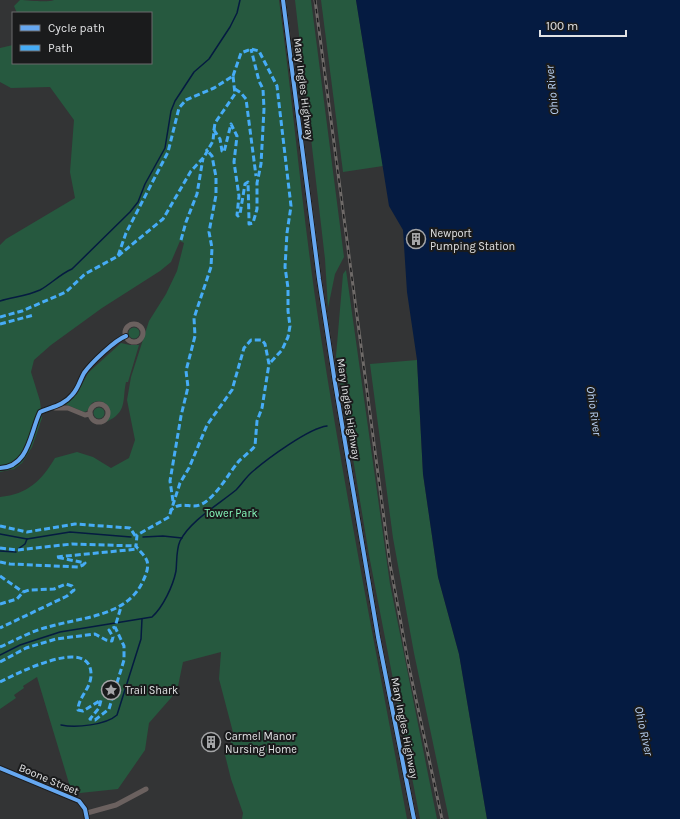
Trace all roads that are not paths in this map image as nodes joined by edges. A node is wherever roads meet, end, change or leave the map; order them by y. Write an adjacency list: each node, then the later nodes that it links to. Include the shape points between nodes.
1 (283, 0): 10 (street, Mary Ingles Highway, via 335,383 378,637)
2 (126, 336): 3 (street, via 91,364 72,395)
3 (54, 408): 4 (street, via 68,408 85,415); 5 (street, via 40,412 21,458 15,464)
4 (90, 414)
5 (0, 468)
6 (0, 768): 8 (street, Boone Street, via 79,801)
7 (146, 788): 8 (street, via 116,805)
8 (87, 813): 9 (street)
9 (87, 819)
10 (414, 819)

